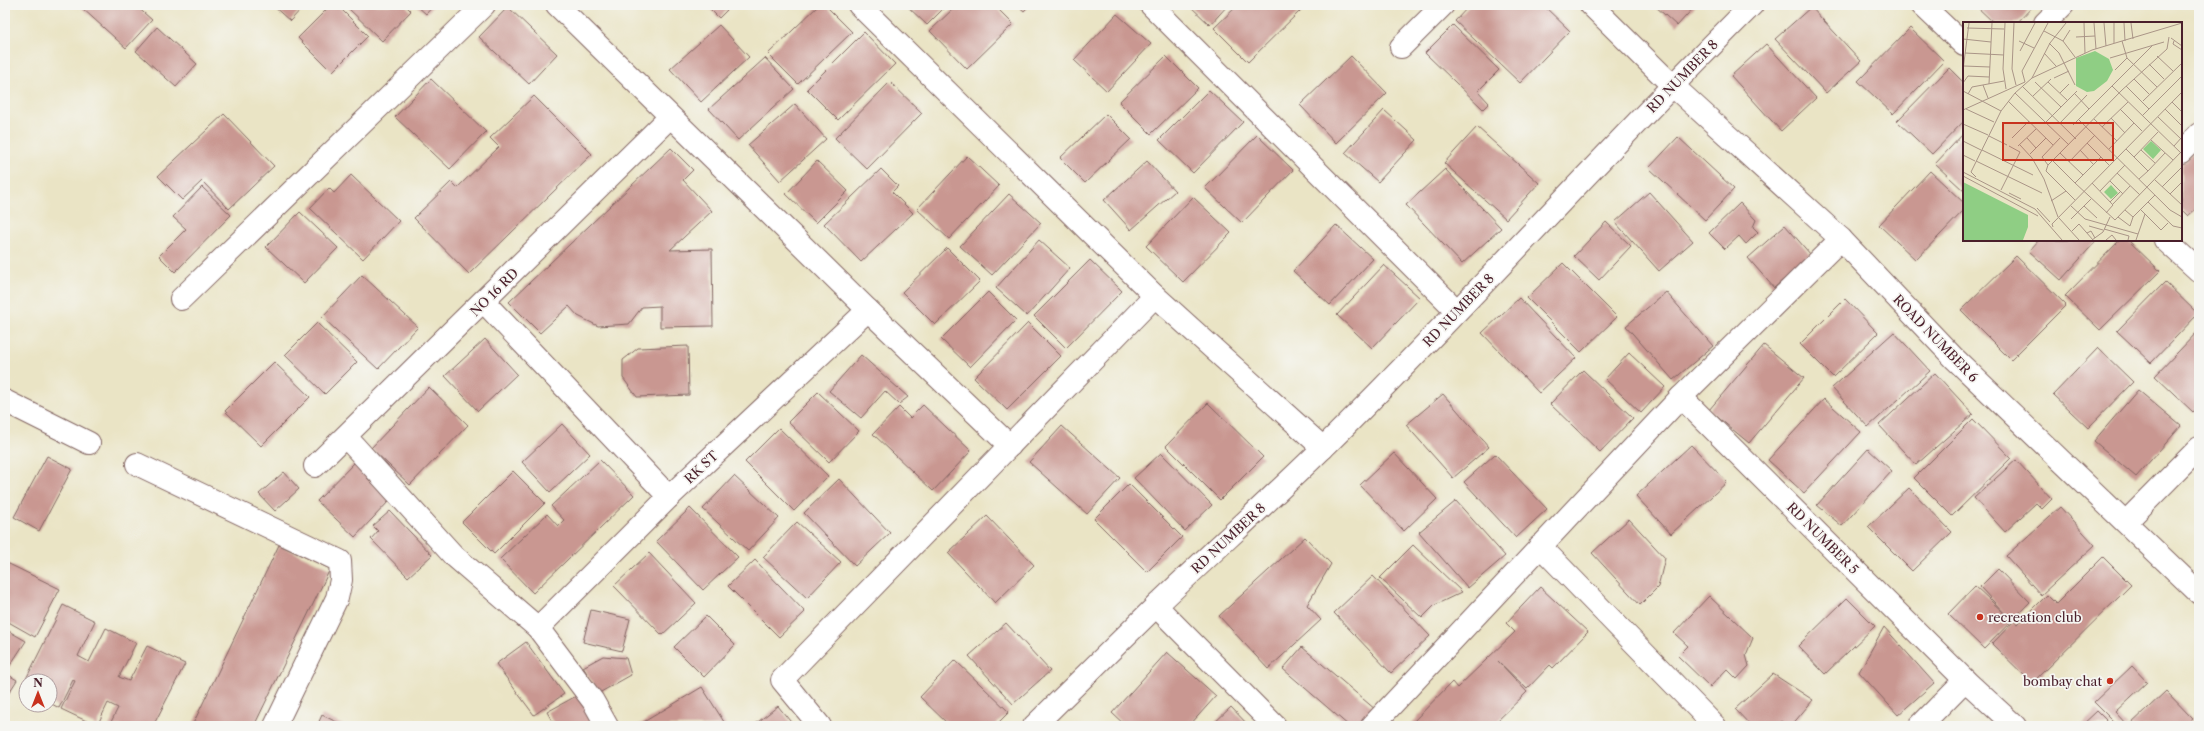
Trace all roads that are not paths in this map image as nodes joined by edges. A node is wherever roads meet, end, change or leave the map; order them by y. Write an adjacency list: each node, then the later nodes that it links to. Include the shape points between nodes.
1 (484, 5): 21 (street)
2 (556, 5): 14 (street)
3 (859, 5): 20 (street)
4 (1151, 5): 24 (street)
5 (1443, 5): 12 (street)
6 (1591, 5): 13 (street, ROAD NUMBER 6)
7 (1752, 5): 13 (street, RD NUMBER 8)
8 (1922, 5): 11 (street)
9 (2063, 5): 10 (street)
10 (2046, 22)
11 (1963, 44)
12 (1401, 47)
13 (1672, 85): 17 (street, ROAD NUMBER 6); 24 (street, RD NUMBER 8)
14 (670, 117): 22 (street, NO 16 RD); 23 (street)
15 (2199, 134): 16 (street)
16 (2182, 151)
17 (1841, 239): 25 (street); 35 (street, ROAD NUMBER 6, via 1954,358)
18 (2166, 241): 19 (street)
19 (2199, 271)
20 (1155, 296): 29 (street); 30 (street)
21 (181, 299)
22 (484, 302): 27 (street, NO 16 RD); 34 (street)
23 (868, 310): 29 (street); 34 (street, RK ST)
24 (1458, 311): 30 (street, RD NUMBER 8)
25 (1681, 397): 36 (street); 40 (street, RD NUMBER 5)
26 (5, 401): 28 (street)
27 (346, 437): 33 (street, NO 16 RD); 39 (street, via 453,555)
28 (89, 443)
29 (1010, 446): 43 (street, via 782,680)
30 (1323, 448): 38 (street, RD NUMBER 8)
31 (2199, 448): 35 (street)
32 (137, 464): 41 (street, via 340,561 341,580 337,598)
33 (315, 466)
34 (670, 497): 39 (street, RK ST)
35 (2126, 522): 37 (street, ROAD NUMBER 6)
36 (1540, 546): 46 (street); 47 (street)
37 (2199, 593)
38 (1156, 606): 44 (street, RD NUMBER 8); 45 (street)
39 (538, 628): 42 (street, via 593,701)
40 (1965, 680): 48 (street); 49 (street, RD NUMBER 5)
41 (275, 726)
42 (607, 726)
43 (820, 726)
44 (1034, 726)
45 (1275, 726)
46 (1372, 726)
47 (1715, 726)
48 (1920, 726)
49 (2015, 726)

